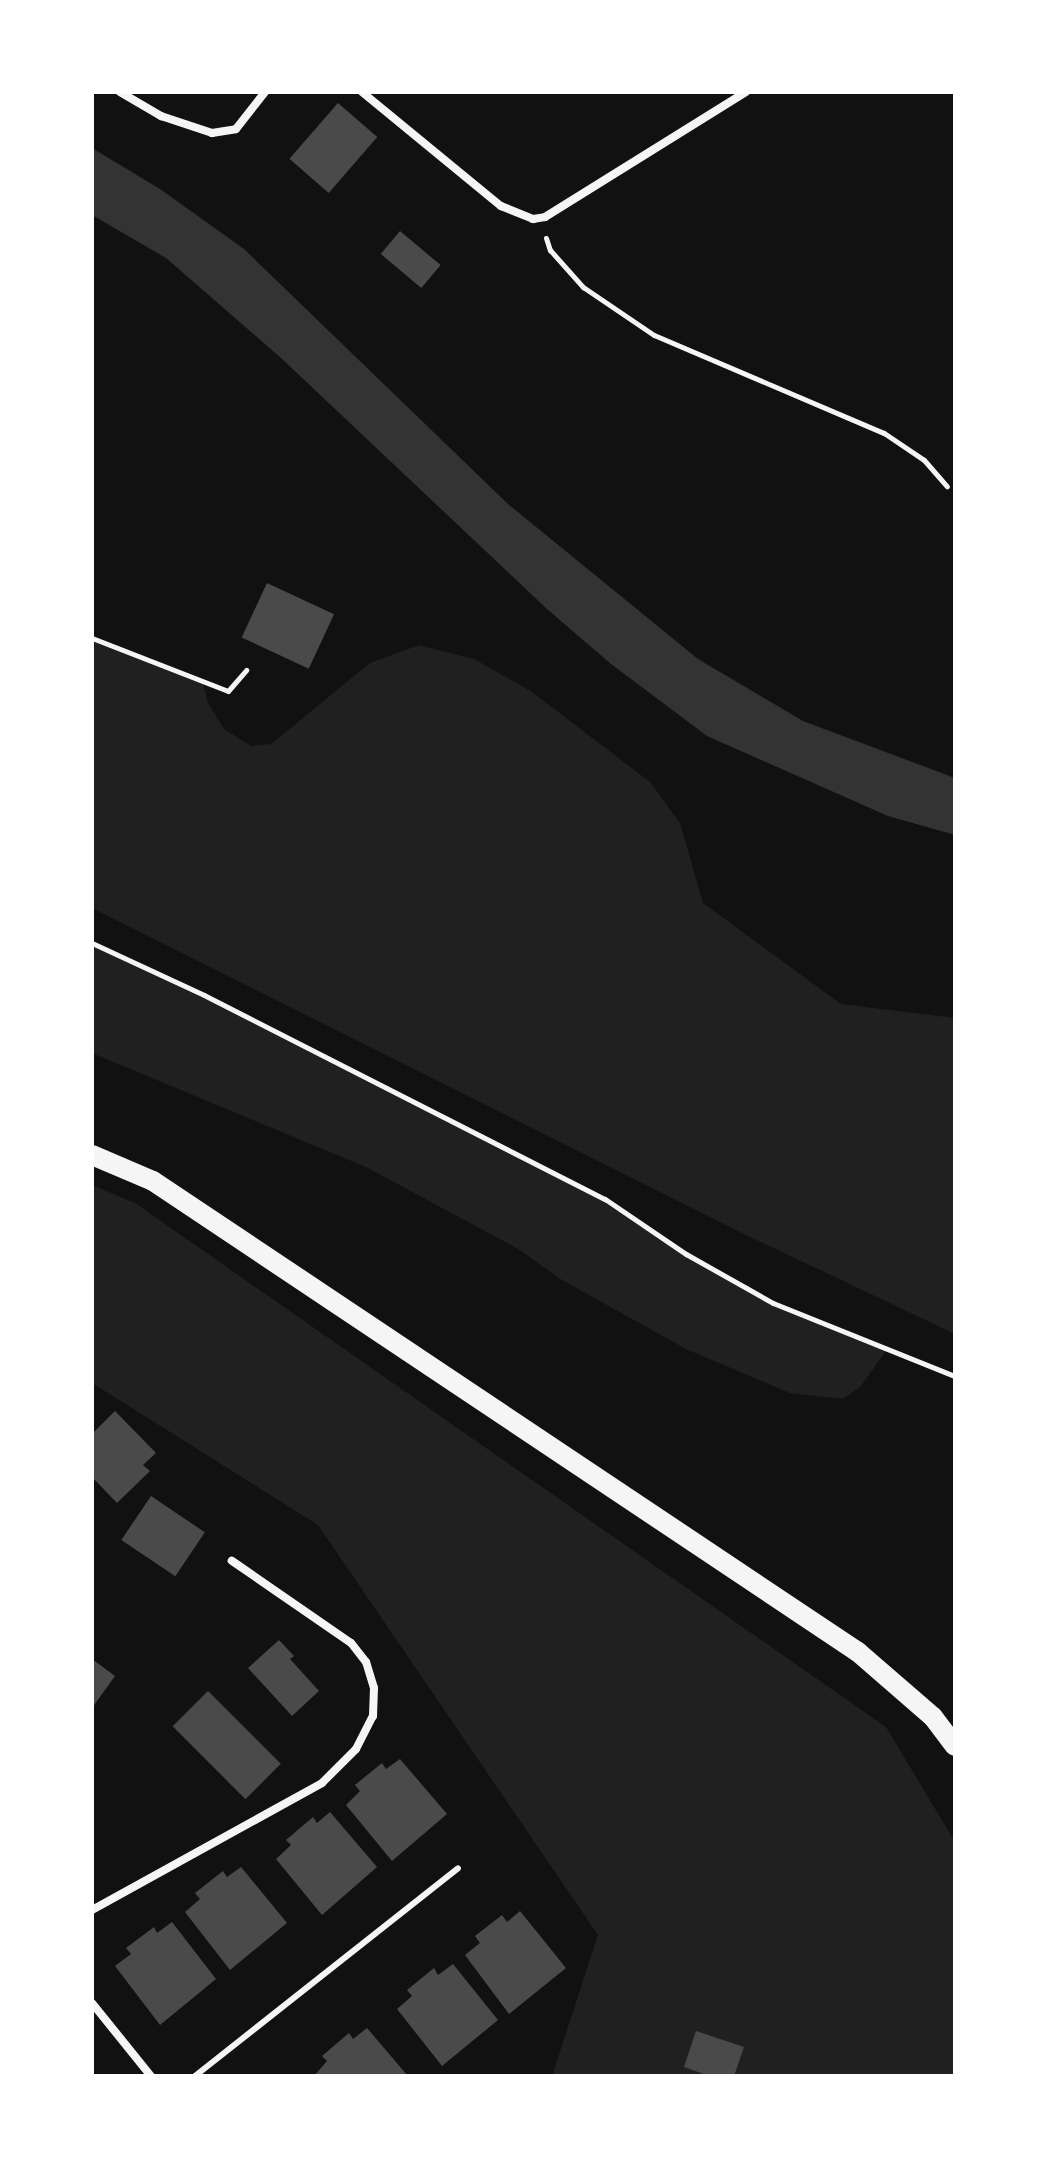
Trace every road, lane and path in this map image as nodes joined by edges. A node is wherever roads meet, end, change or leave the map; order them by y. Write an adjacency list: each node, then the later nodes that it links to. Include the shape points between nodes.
1 (120, 92): 2 (street, via 161,116 212,133 236,129)
2 (265, 92)
3 (362, 92): 5 (street, via 501,206)
4 (746, 92): 5 (street)
5 (539, 218): 6 (path, via 550,250 583,287 654,335 884,433 924,460)
6 (947, 486)
7 (92, 638): 8 (path, via 228,691)
8 (246, 670)
9 (92, 943): 11 (path, via 605,1199 686,1254 773,1303)
10 (92, 1155): 13 (main road, via 153,1181 858,1652 933,1717)
11 (955, 1376)
12 (232, 1561): 15 (street, via 351,1643 366,1662 374,1688 373,1716 356,1749 322,1783)
13 (955, 1746)
14 (458, 1868): 18 (lane)
15 (92, 1910)
16 (92, 2003): 17 (street)
17 (151, 2076)
18 (195, 2076)

